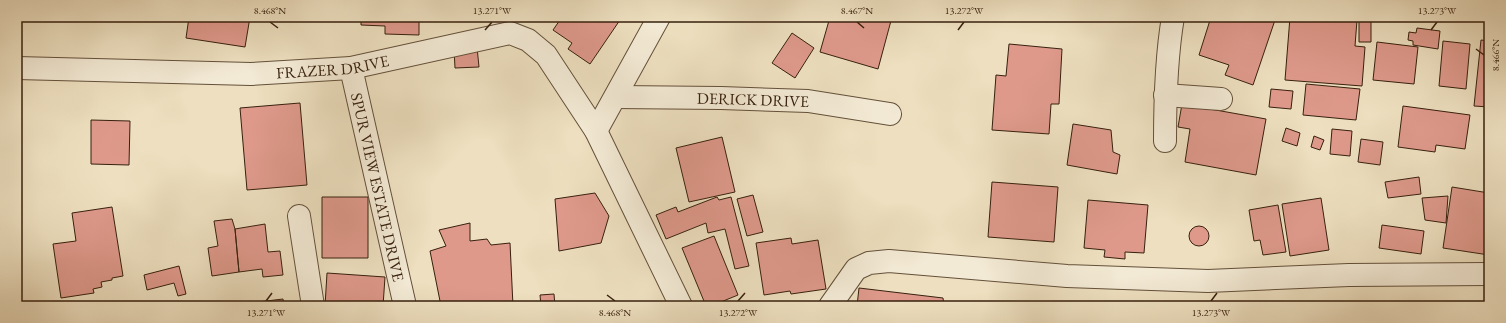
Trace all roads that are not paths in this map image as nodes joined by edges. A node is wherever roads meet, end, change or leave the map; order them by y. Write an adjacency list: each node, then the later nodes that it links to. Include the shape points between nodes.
1 (659, 17): 6 (street)
2 (1173, 17): 5 (street)
3 (17, 68): 4 (street, FRAZER DRIVE, via 251,74)
4 (350, 68): 9 (street, FRAZER DRIVE, via 510,33 528,40 546,55); 14 (street, SPUR VIEW ESTATE DRIVE)
5 (1166, 95): 7 (street); 10 (street)
6 (616, 97): 8 (street, DERICK DRIVE, via 808,101); 9 (street)
7 (1221, 99)
8 (890, 114)
9 (596, 131): 15 (street, FRAZER DRIVE)
10 (1165, 141)
11 (299, 216): 13 (street)
12 (1489, 274): 16 (street, via 1349,275 1208,281 1067,276 889,261 868,263 856,269)
13 (313, 306)
14 (406, 306)
15 (681, 306)
16 (830, 306)

